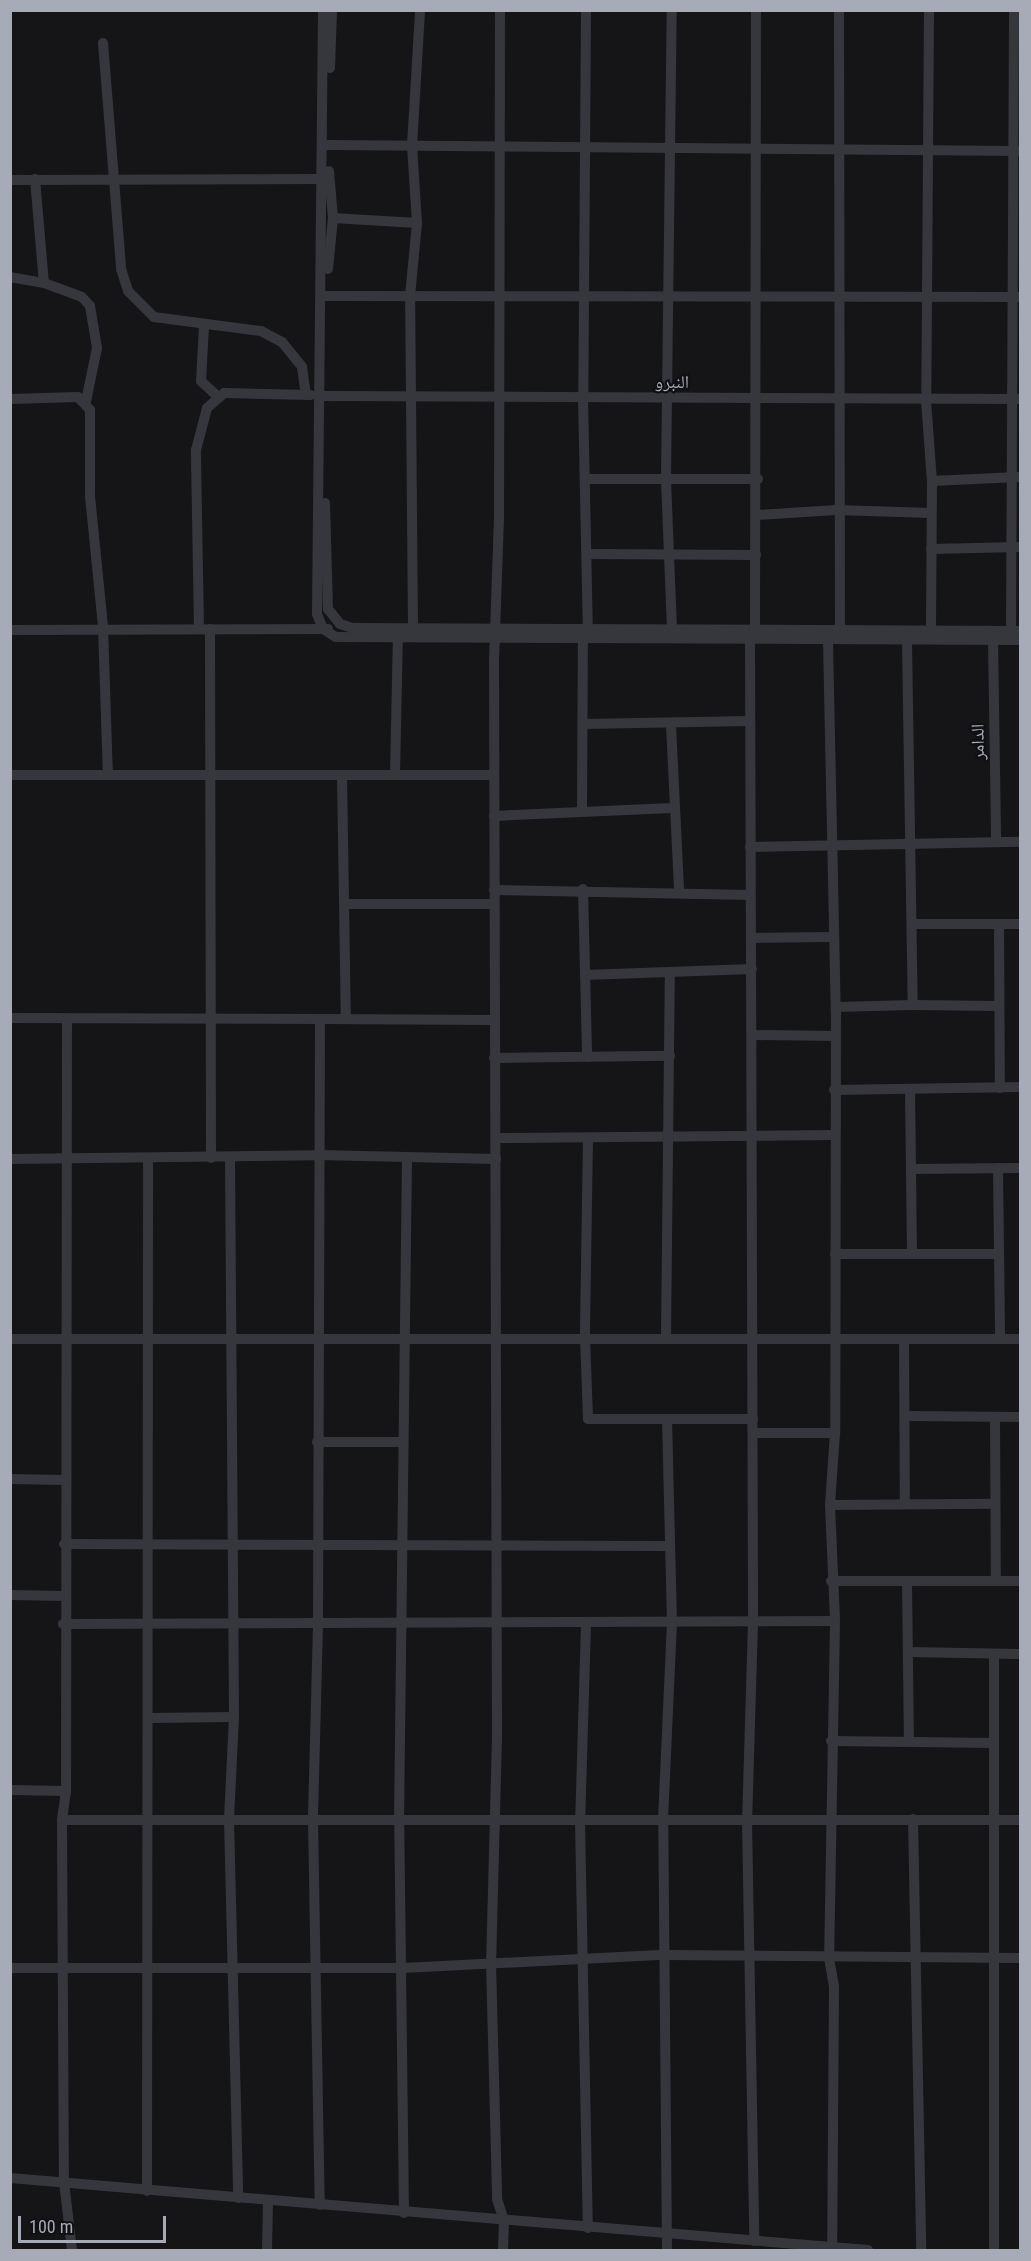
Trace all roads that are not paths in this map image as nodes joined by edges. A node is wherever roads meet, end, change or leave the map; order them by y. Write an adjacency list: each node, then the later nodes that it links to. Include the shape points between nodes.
1 (323, 10): 23 (street)
2 (332, 10): 12 (street)
3 (420, 10): 13 (street)
4 (500, 10): 14 (street)
5 (586, 10): 15 (street)
6 (672, 10): 17 (street)
7 (756, 10): 16 (street)
8 (839, 10): 20 (street)
9 (929, 10): 18 (street)
10 (1014, 10): 19 (street)
11 (103, 43): 22 (street)
12 (327, 145): 13 (street); 25 (street)
13 (412, 146): 14 (street); 26 (street)
14 (501, 147): 15 (street); 31 (street)
15 (585, 148): 17 (street); 32 (street)
16 (754, 148): 17 (street); 20 (street); 34 (street)
17 (671, 149): 33 (street)
18 (928, 149): 19 (street); 20 (street); 36 (street)
19 (1018, 150): 37 (street)
20 (838, 151): 35 (street)
21 (34, 179): 22 (street); 24 (street); 28 (street)
22 (115, 179): 23 (street); 38 (street, via 121,269 128,291 154,317)
23 (323, 179): 41 (street)
24 (10, 180)
25 (333, 218): 26 (street); 29 (street)
26 (417, 223): 30 (street)
27 (10, 277): 28 (street)
28 (44, 283): 51 (street, via 82,297 90,306 97,348)
29 (325, 296): 30 (street); 41 (street)
30 (410, 296): 31 (street); 42 (street)
31 (499, 296): 32 (street); 43 (street)
32 (584, 296): 33 (street); 44 (street)
33 (670, 296): 34 (street); 46 (street)
34 (753, 296): 35 (street); 47 (street)
35 (837, 296): 36 (street); 48 (street)
36 (927, 296): 37 (street); 50 (street)
37 (1017, 297): 49 (street)
38 (204, 327): 39 (street, via 261,331 282,342 302,367); 40 (street, via 201,381)
39 (306, 395): 40 (street, النبرو); 41 (street, النبرو)
40 (217, 396): 68 (street, via 200,422 196,450)
41 (322, 396): 42 (street, النبرو); 67 (street, via 327,603 335,620); 69 (street, via 317,614)
42 (413, 398): 43 (street, النبرو); 66 (street)
43 (498, 398): 44 (street, النبرو); 75 (street)
44 (583, 398): 46 (street, النبرو); 54 (street)
45 (10, 399): 51 (street)
46 (669, 399): 47 (street, النبرو); 53 (street)
47 (752, 399): 48 (street, النبرو); 55 (street)
48 (836, 399): 50 (street, النبرو); 57 (street)
49 (1017, 399): 50 (street, النبرو); 52 (street)
50 (926, 400): 56 (street)
51 (86, 401): 65 (street)
52 (1017, 477): 56 (street); 60 (street)
53 (666, 478): 54 (street); 55 (street); 64 (street)
54 (588, 479): 62 (street)
55 (758, 479): 59 (street)
56 (932, 481): 58 (street)
57 (837, 510): 58 (street); 59 (street); 72 (street)
58 (931, 513): 61 (street)
59 (758, 514): 63 (street)
60 (1016, 547): 61 (street); 73 (street)
61 (931, 549): 74 (street)
62 (588, 554): 64 (street); 76 (street)
63 (756, 555): 64 (street); 77 (street)
64 (666, 556): 70 (street)
65 (103, 627): 68 (street); 71 (street); 87 (street)
66 (413, 627): 67 (street); 75 (street)
67 (352, 628): 69 (street)
68 (204, 629): 69 (street); 88 (street)
69 (323, 629): 78 (street, via 336,637)
70 (672, 629): 76 (street); 77 (street)
71 (10, 630)
72 (840, 631): 74 (street); 77 (street)
73 (1016, 631): 74 (street)
74 (931, 632)
75 (494, 633): 76 (street); 78 (street); 91 (street)
76 (586, 633): 77 (street); 84 (street)
77 (752, 635): 80 (street); 83 (street)
78 (398, 637): 90 (street)
79 (1020, 640): 82 (street)
80 (828, 641): 81 (street); 98 (street)
81 (907, 641): 82 (street); 95 (street)
82 (993, 641): 96 (street, الدامر)
83 (750, 721): 85 (street); 99 (street)
84 (583, 724): 85 (street); 93 (street)
85 (671, 725): 92 (street)
86 (10, 775): 87 (street)
87 (108, 775): 88 (street)
88 (208, 775): 89 (street); 119 (street)
89 (342, 775): 90 (street); 104 (street)
90 (395, 775): 91 (street)
91 (494, 775): 94 (street)
92 (672, 808): 93 (street); 102 (street)
93 (582, 811): 94 (street)
94 (494, 816): 100 (street)
95 (912, 842): 96 (street); 98 (street); 106 (street)
96 (996, 842): 97 (street)
97 (1020, 842)
98 (830, 845): 99 (street); 109 (street)
99 (750, 847): 103 (street)
100 (494, 890): 101 (street); 105 (street)
101 (583, 890): 102 (street); 113 (street)
102 (679, 891): 103 (street)
103 (750, 895): 110 (street)
104 (344, 904): 105 (street); 121 (street)
105 (494, 904): 122 (street)
106 (913, 924): 107 (street); 114 (street)
107 (999, 924): 108 (street); 115 (street)
108 (1020, 924)
109 (833, 937): 110 (street); 116 (street)
110 (752, 939): 111 (street)
111 (752, 969): 112 (street); 123 (street)
112 (670, 972): 113 (street); 125 (street)
113 (585, 975): 126 (street)
114 (913, 1005): 115 (street); 116 (street)
115 (998, 1006): 129 (street)
116 (836, 1007): 124 (street)
117 (10, 1018): 118 (street)
118 (67, 1018): 119 (street); 140 (street)
119 (211, 1018): 120 (street); 142 (street)
120 (320, 1019): 121 (street); 137 (street)
121 (345, 1019): 122 (street)
122 (495, 1020): 127 (street)
123 (753, 1035): 124 (street); 132 (street)
124 (835, 1036): 131 (street)
125 (670, 1056): 126 (street); 134 (street)
126 (586, 1057): 127 (street)
127 (494, 1058): 135 (street)
128 (1020, 1087): 129 (street)
129 (1000, 1088): 130 (street)
130 (910, 1089): 131 (street); 145 (street)
131 (834, 1090): 133 (street)
132 (754, 1135): 133 (street); 134 (street); 155 (street)
133 (834, 1135): 148 (street)
134 (670, 1137): 136 (street); 154 (street)
135 (496, 1138): 136 (street); 144 (street)
136 (588, 1138): 151 (street)
137 (318, 1155): 138 (street); 139 (street); 159 (street)
138 (230, 1157): 142 (street); 164 (street)
139 (407, 1157): 144 (street); 152 (street)
140 (66, 1158): 141 (street); 143 (street); 157 (street)
141 (148, 1158): 142 (street); 158 (street)
142 (212, 1158)
143 (10, 1159)
144 (496, 1159): 153 (street)
145 (912, 1168): 146 (street); 149 (street)
146 (998, 1168): 147 (street); 150 (street)
147 (1020, 1168)
148 (835, 1254): 149 (street); 160 (street)
149 (912, 1254): 150 (street)
150 (999, 1254): 162 (street)
151 (585, 1337): 153 (street); 154 (street); 169 (street, via 588,1419)
152 (403, 1338): 153 (street); 159 (street); 173 (street)
153 (497, 1338): 184 (street)
154 (666, 1338): 155 (street)
155 (753, 1338): 160 (street); 168 (street)
156 (10, 1339): 157 (street)
157 (64, 1339): 158 (street); 175 (street)
158 (148, 1339): 164 (street); 179 (street)
159 (316, 1339): 164 (street); 172 (street)
160 (835, 1339): 161 (street); 171 (street)
161 (904, 1339): 162 (street); 165 (street)
162 (999, 1339): 163 (street)
163 (1020, 1339)
164 (231, 1340): 180 (street)
165 (906, 1416): 166 (street); 176 (street)
166 (995, 1417): 167 (street); 177 (street)
167 (1020, 1418)
168 (753, 1419): 169 (street); 170 (street)
169 (668, 1420): 185 (street)
170 (753, 1433): 171 (street); 193 (street)
171 (835, 1433): 178 (street)
172 (317, 1442): 173 (street); 182 (street)
173 (403, 1442): 183 (street)
174 (10, 1479): 175 (street)
175 (64, 1480): 181 (street)
176 (905, 1504): 177 (street); 178 (street)
177 (993, 1504): 187 (street)
178 (831, 1505): 186 (street)
179 (150, 1543): 180 (street); 181 (street); 196 (street)
180 (232, 1543): 182 (street); 197 (street)
181 (64, 1544): 191 (street)
182 (317, 1544): 183 (street); 198 (street)
183 (402, 1545): 184 (street); 201 (street)
184 (497, 1545): 185 (street); 200 (street)
185 (670, 1546): 194 (street)
186 (831, 1581): 189 (street); 192 (street)
187 (996, 1581): 188 (street); 189 (street)
188 (1020, 1581)
189 (908, 1582): 202 (street)
190 (10, 1595): 191 (street)
191 (63, 1596): 195 (street)
192 (835, 1621): 193 (street); 207 (street)
193 (753, 1622): 194 (street); 220 (street)
194 (672, 1623): 199 (street); 219 (street)
195 (63, 1624): 196 (street); 211 (street)
196 (149, 1624): 197 (street); 206 (street)
197 (234, 1624): 198 (street); 205 (street)
198 (318, 1624): 201 (street); 218 (street)
199 (586, 1624): 200 (street); 222 (street)
200 (497, 1625): 201 (street); 224 (street)
201 (403, 1626): 223 (street)
202 (908, 1653): 203 (street); 208 (street)
203 (994, 1654): 204 (street); 209 (street)
204 (1020, 1654)
205 (234, 1717): 206 (street); 213 (street)
206 (150, 1718): 217 (street)
207 (831, 1741): 208 (street); 214 (street, via 835,1770)
208 (909, 1742): 209 (street)
209 (993, 1743): 215 (street)
210 (10, 1790): 211 (street)
211 (66, 1791): 216 (street)
212 (913, 1818): 214 (street); 215 (street); 228 (street)
213 (229, 1819): 217 (street); 218 (street); 237 (street)
214 (830, 1819): 220 (street); 227 (street)
215 (994, 1819): 221 (street); 229 (street)
216 (62, 1820): 217 (street); 236 (street)
217 (147, 1820): 233 (street)
218 (313, 1820): 223 (street); 234 (street)
219 (663, 1820): 220 (street); 222 (street); 225 (street)
220 (747, 1820): 226 (street)
221 (1020, 1820)
222 (580, 1821): 224 (street); 231 (street)
223 (399, 1822): 224 (street); 238 (street)
224 (492, 1822): 232 (street)
225 (664, 1955): 226 (street); 231 (street); 250 (street)
226 (748, 1957): 227 (street); 251 (street)
227 (829, 1958): 228 (street); 252 (street, via 834,1986)
228 (912, 1958): 229 (street); 258 (street)
229 (996, 1958): 230 (street); 259 (street)
230 (1020, 1958)
231 (582, 1959): 232 (street); 249 (street)
232 (491, 1963): 238 (street); 243 (street)
233 (145, 1967): 236 (street); 237 (street); 241 (street)
234 (317, 1967): 237 (street); 238 (street); 245 (street)
235 (10, 1968): 236 (street)
236 (66, 1968): 240 (street)
237 (234, 1968): 242 (street)
238 (403, 1968): 246 (street)
239 (10, 2178): 240 (street)
240 (64, 2182): 241 (street); 253 (street)
241 (147, 2191): 242 (street)
242 (238, 2198): 244 (street)
243 (497, 2199): 247 (street); 248 (street)
244 (268, 2201): 245 (street); 254 (street)
245 (320, 2205): 246 (street)
246 (404, 2213): 247 (street)
247 (483, 2218): 248 (street)
248 (504, 2220): 249 (street); 255 (street)
249 (588, 2228): 250 (street)
250 (667, 2234): 251 (street); 256 (street)
251 (754, 2241): 252 (street)
252 (832, 2249): 257 (street)
253 (72, 2250)
254 (267, 2250)
255 (503, 2250)
256 (667, 2250)
257 (868, 2250)
258 (921, 2250)
259 (994, 2250)

